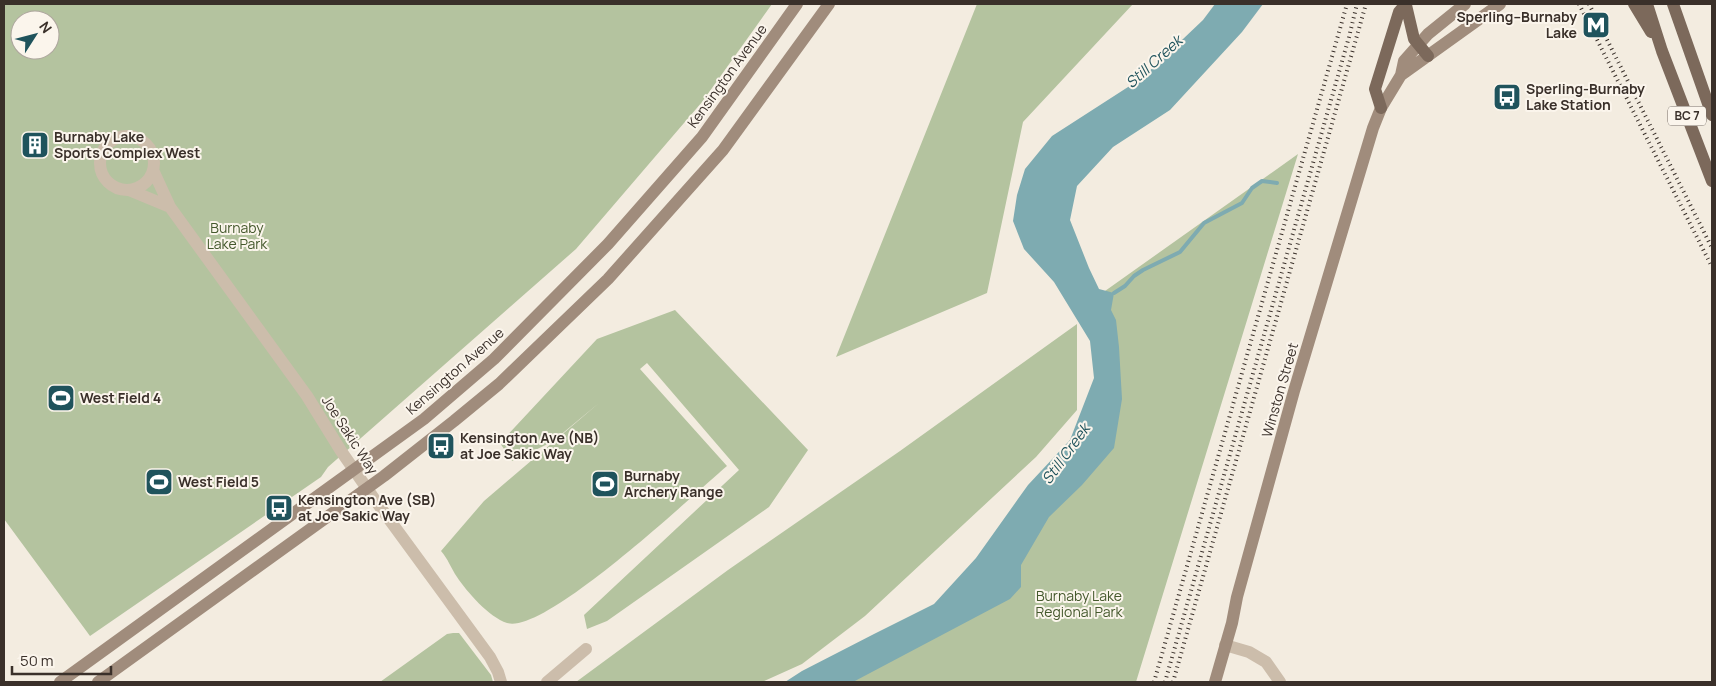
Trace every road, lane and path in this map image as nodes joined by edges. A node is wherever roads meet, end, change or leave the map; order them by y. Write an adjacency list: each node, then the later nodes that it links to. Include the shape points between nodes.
1 (797, 4): 19 (main road, Kensington Avenue, via 702,136 577,277 460,389)
2 (829, 4): 20 (main road, via 722,150 608,279 491,390)
3 (1406, 4): 9 (main road, via 1410,28); 13 (main road, via 1399,12 1375,89)
4 (1466, 4): 9 (main road, Winston Street)
5 (1500, 4): 11 (main road)
6 (1634, 4): 10 (main road)
7 (1647, 4): 10 (main road, BC 7)
8 (1673, 4): 14 (main road, BC 7)
9 (1418, 45): 11 (main road); 12 (main road, Winston Street, via 1404,61)
10 (1662, 51): 16 (main road, BC 7)
11 (1428, 56): 12 (main road)
12 (1401, 75): 13 (main road, Winston Street)
13 (1381, 108): 21 (main road, Winston Street, via 1294,391)
14 (1712, 114)
15 (153, 170): 17 (street, via 144,184); 17 (street, Joe Sakic Way, via 154,156 144,142 127,136 111,141 101,156 103,174 114,186); 18 (street, Joe Sakic Way)
16 (1712, 181)
17 (129, 190): 18 (street, Joe Sakic Way)
18 (170, 207): 19 (street, Joe Sakic Way, via 307,396)
19 (354, 470): 20 (street, Joe Sakic Way); 23 (main road, Kensington Avenue)
20 (366, 488): 24 (main road); 25 (street, Joe Sakic Way, via 490,657)
21 (1226, 645): 27 (main road, Winston Street); 28 (street, via 1249,652 1266,662)
22 (586, 649): 26 (street)
23 (60, 682)
24 (98, 682)
25 (501, 682)
26 (547, 682)
27 (1215, 682)
28 (1280, 682)

